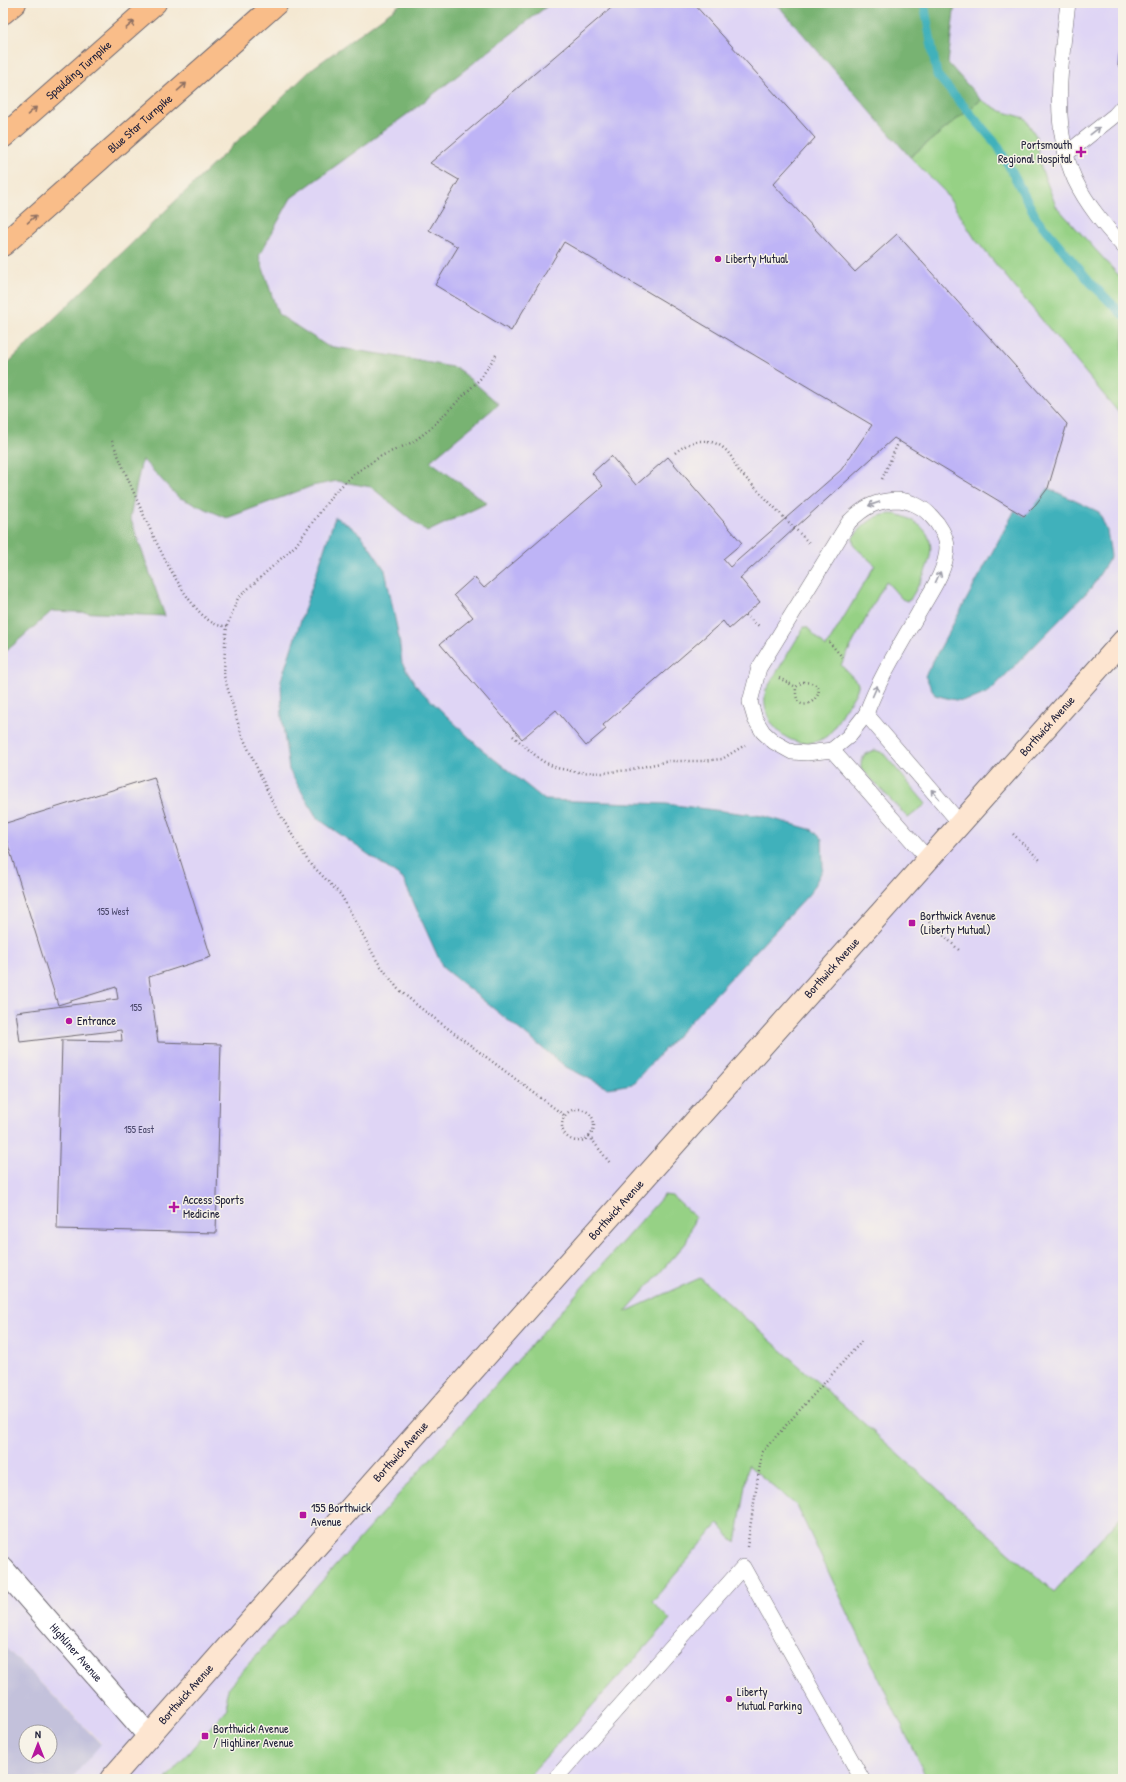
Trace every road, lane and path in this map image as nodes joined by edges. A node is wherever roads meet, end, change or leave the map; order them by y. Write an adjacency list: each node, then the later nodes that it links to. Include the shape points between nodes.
1 (15, 3): 5 (highway)
2 (155, 3): 7 (highway, Spaulding Turnpike, one-way to 2)
3 (277, 3): 9 (highway, Blue Star Turnpike, one-way to 3)
4 (1068, 3): 8 (lane, via 1060,66 1059,106)
5 (3, 14)
6 (1123, 106): 8 (lane, one-way to 6)
7 (3, 137)
8 (1066, 154): 10 (lane, via 1087,202)
9 (3, 244)
10 (1123, 246)
11 (496, 355): 18 (path, via 480,379 430,429 413,442 381,456 354,474 334,493 296,545 238,598)
12 (112, 441): 18 (path, via 178,584 196,608 215,624)
13 (899, 441): 15 (path)
14 (676, 453): 16 (path, via 693,442 714,443 724,448 737,469)
15 (882, 479)
16 (811, 544)
17 (745, 615): 19 (path)
18 (227, 626): 35 (path, via 224,676 241,733 273,803 308,861 341,895 377,961 398,989)
19 (760, 627)
20 (1123, 641): 29 (street, Borthwick Avenue)
21 (829, 642): 22 (path)
22 (844, 659)
23 (758, 668): 24 (path); 25 (lane, one-way to 23, via 876,689 945,563 945,536 926,511 914,504 901,500 871,503 849,522); 28 (lane, via 750,702 755,719 763,732 792,752)
24 (796, 687): 24 (path, via 802,682 811,682 816,686 817,698 812,703 800,702 796,696)
25 (866, 714): 28 (lane, via 848,737); 29 (lane, one-way to 25)
26 (513, 736): 27 (path, via 542,761 557,768 576,772 602,773 669,761 702,762 722,759)
27 (745, 745)
28 (832, 750): 31 (lane)
29 (960, 823): 31 (street, Borthwick Avenue)
30 (1013, 834): 32 (path)
31 (928, 859): 41 (street, Borthwick Avenue)
32 (1040, 860)
33 (926, 919): 34 (path)
34 (960, 951)
35 (565, 1116): 36 (path, via 562,1128 566,1136 574,1140 582,1140); 36 (path, via 576,1109 590,1114 594,1121 594,1129)
36 (589, 1136): 37 (path)
37 (610, 1163)
38 (862, 1341): 39 (path, via 762,1452)
39 (744, 1567): 43 (lane); 44 (lane)
40 (3, 1569): 41 (street, Highliner Avenue)
41 (149, 1736): 42 (street, Borthwick Avenue)
42 (111, 1779)
43 (555, 1779)
44 (862, 1779)

